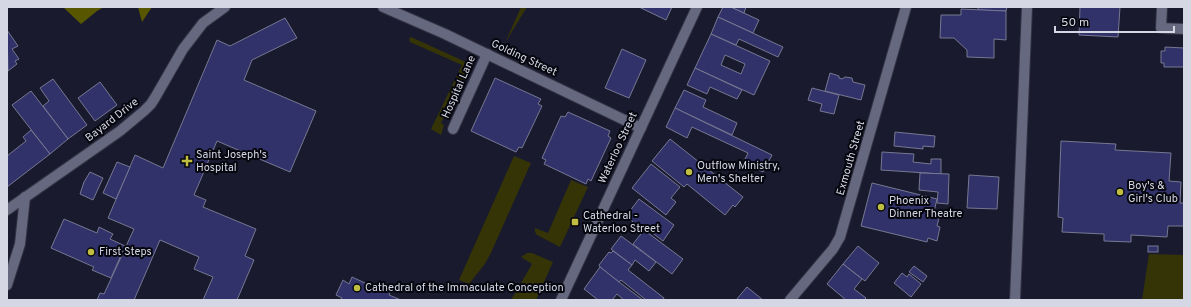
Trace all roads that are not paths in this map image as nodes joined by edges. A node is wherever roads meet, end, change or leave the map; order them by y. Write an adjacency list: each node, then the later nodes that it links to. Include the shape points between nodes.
1 (225, 7): 11 (street, Bayard Drive, via 203,23 183,49 151,104 144,111 120,131)
2 (383, 7): 8 (street, Golding Street)
3 (697, 7): 9 (street, Waterloo Street)
4 (906, 7): 15 (street, Exmouth Street, via 838,242)
5 (1027, 7): 16 (street)
6 (1162, 7): 7 (street, via 1161,28)
7 (1184, 29)
8 (487, 54): 9 (street, Golding Street); 10 (street, Hospital Lane)
9 (641, 128): 14 (street, Waterloo Street)
10 (453, 129)
11 (25, 197): 12 (street, Bayard Drive); 13 (street, via 20,244)
12 (7, 210)
13 (7, 285)
14 (561, 300)
15 (790, 300)
16 (1015, 300)

